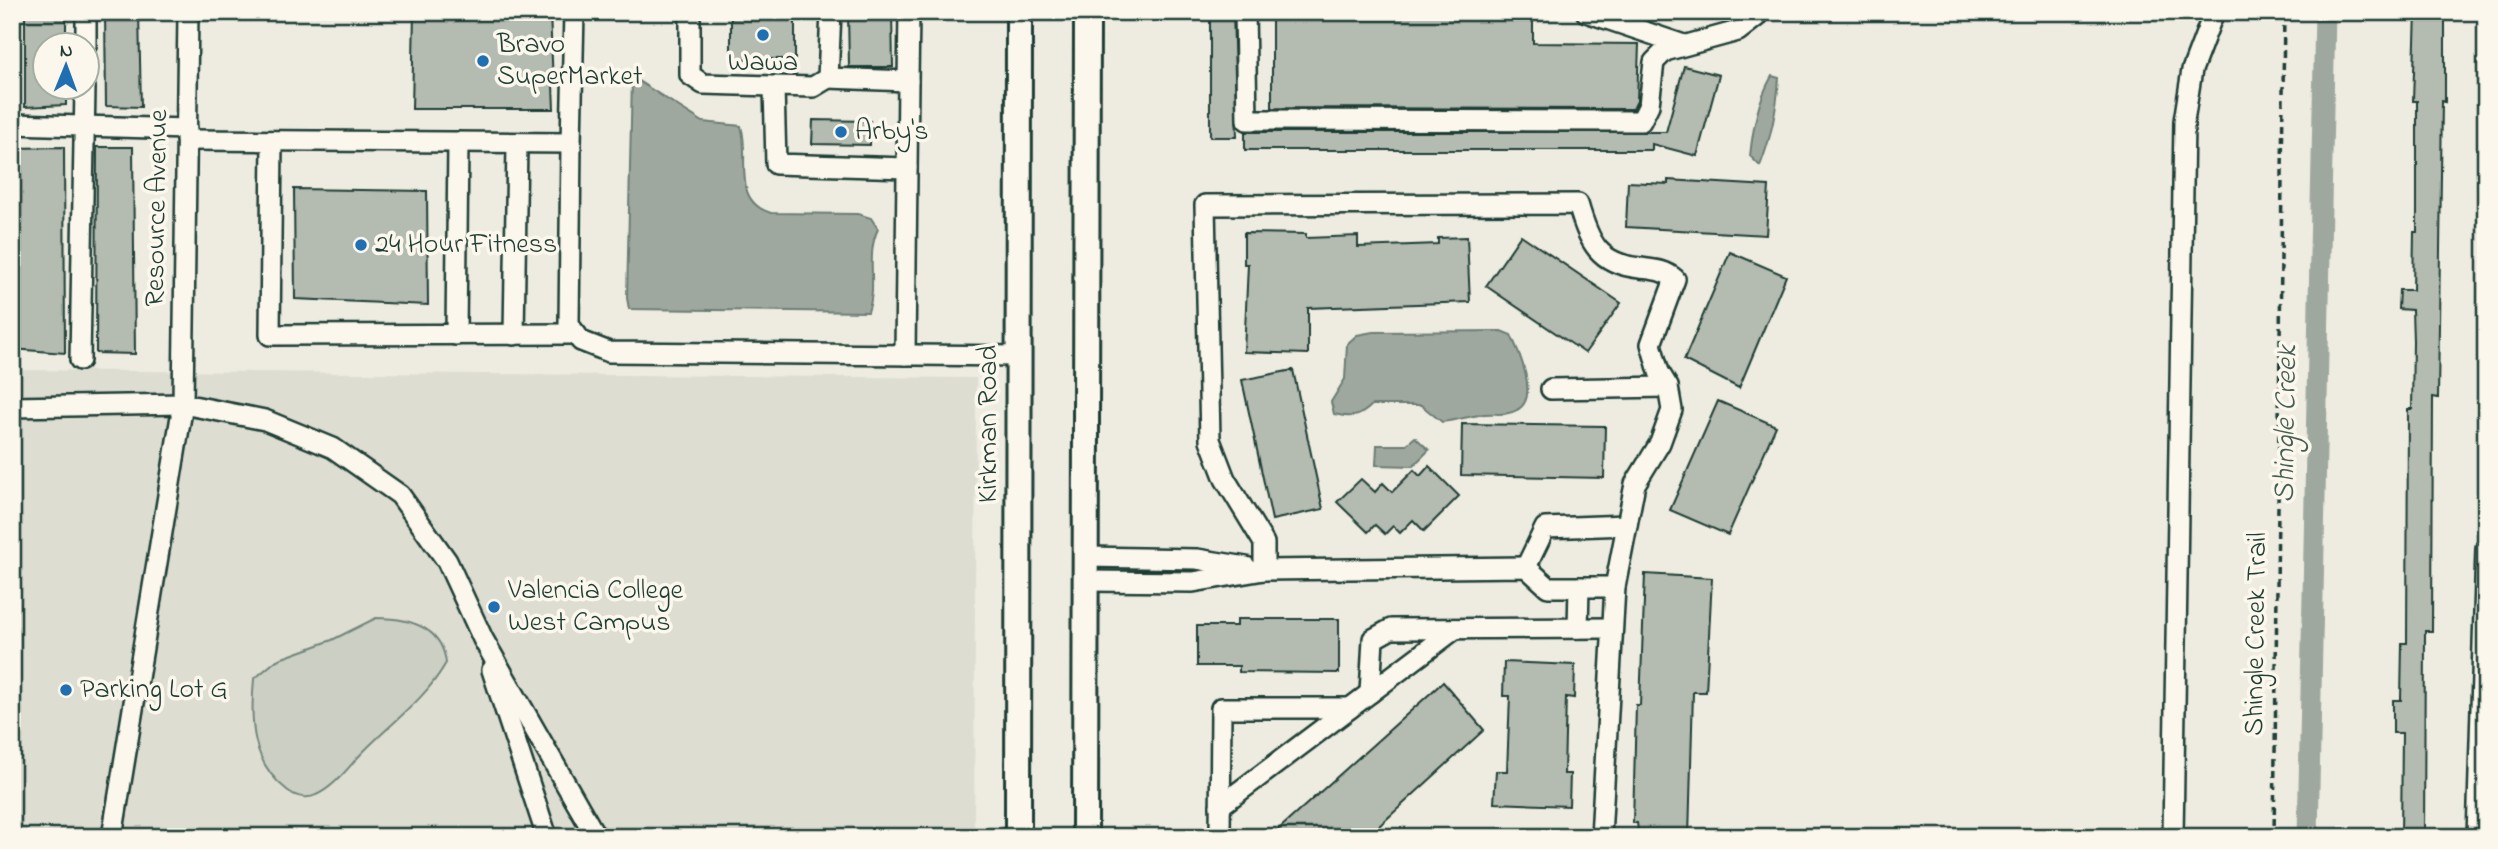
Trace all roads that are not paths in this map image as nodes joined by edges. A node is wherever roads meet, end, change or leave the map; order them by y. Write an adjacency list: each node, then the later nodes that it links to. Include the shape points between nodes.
1 (86, 12): 13 (street)
2 (188, 12): 21 (street, Resource Avenue)
3 (574, 12): 25 (street)
4 (690, 12): 17 (street, via 690,75 703,84)
5 (831, 12): 15 (street)
6 (909, 12): 16 (street)
7 (1019, 12): 31 (main road, Kirkman Road)
8 (1087, 12): 40 (main road)
9 (1245, 12): 14 (street, via 1247,120 1642,121 1654,62 1665,51)
10 (1586, 12): 14 (street)
11 (1756, 12): 14 (street, via 1738,31)
12 (2214, 12): 60 (street, via 2192,70 2183,121)
13 (86, 32)
14 (1684, 45)
15 (828, 78): 16 (street); 17 (street, via 813,87)
16 (908, 81): 26 (street)
17 (774, 87): 26 (street, via 776,164)
18 (85, 102): 20 (street)
19 (12, 124): 20 (street)
20 (84, 125): 21 (street); 32 (street)
21 (186, 134): 22 (street); 35 (street, Resource Avenue)
22 (272, 141): 23 (street); 29 (street, via 270,335)
23 (458, 142): 24 (street); 29 (street)
24 (517, 143): 25 (street); 27 (street)
25 (571, 143): 28 (street, via 569,325)
26 (907, 168): 30 (street)
27 (514, 334): 28 (street); 29 (street)
28 (576, 334): 30 (street, via 609,352)
29 (456, 335)
30 (905, 355): 31 (street)
31 (1018, 356): 56 (main road, Kirkman Road)
32 (80, 360)
33 (1668, 387): 34 (street); 37 (street, via 1672,410 1660,443 1635,484); 41 (street, via 1651,344 1675,279 1666,271 1616,266 1586,231 1578,204 1205,205 1210,440 1225,479 1264,543)
34 (1551, 390)
35 (183, 404): 36 (street); 48 (street, via 265,420 333,448 400,495 447,561); 53 (street, Resource Avenue)
36 (12, 407)
37 (1627, 525): 39 (street, via 1545,527); 44 (street)
38 (2486, 548): 42 (street)
39 (1526, 567): 41 (street); 43 (street, via 1548,587)
40 (1086, 569): 41 (street, via 1193,582); 57 (main road)
41 (1264, 570)
42 (2485, 579): 52 (street)
43 (1579, 587): 44 (street); 45 (street)
44 (1615, 587): 46 (street)
45 (1578, 628): 46 (street); 47 (street)
46 (1612, 628): 59 (street)
47 (1455, 629): 49 (street); 49 (street, via 1391,629 1373,639)
48 (482, 639): 54 (street); 55 (street)
49 (1370, 693): 50 (street)
50 (1350, 708): 51 (street); 51 (street, via 1221,708)
51 (1220, 806): 58 (street)
52 (2480, 824)
53 (112, 837)
54 (547, 837)
55 (596, 837)
56 (1017, 837)
57 (1085, 837)
58 (1220, 837)
59 (1601, 837)
60 (2173, 837)

